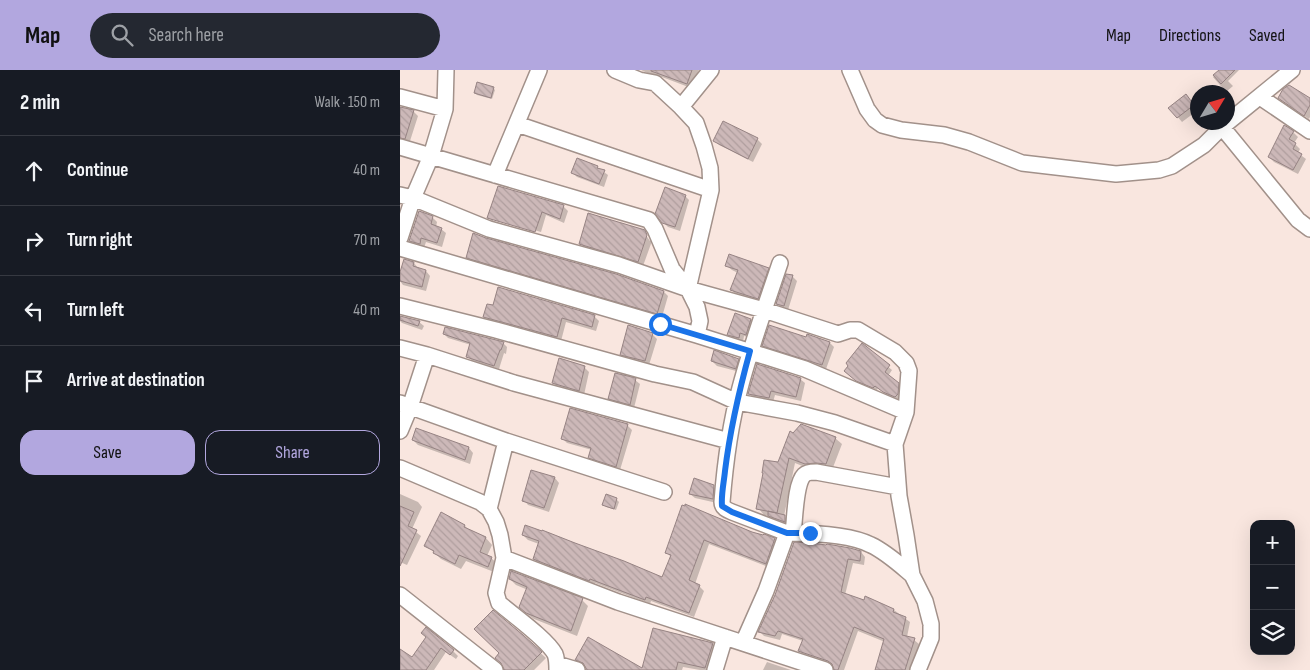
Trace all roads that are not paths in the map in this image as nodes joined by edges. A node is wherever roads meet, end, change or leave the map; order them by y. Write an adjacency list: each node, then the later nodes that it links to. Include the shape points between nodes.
1 (446, 70): 10 (street)
2 (539, 70): 12 (street)
3 (615, 70): 9 (street, via 655,83)
4 (711, 70): 9 (street)
5 (850, 70): 13 (street, via 867,109 882,125 944,135 1022,163 1116,174 1159,170 1172,166 1204,145)
6 (1292, 70): 7 (street)
7 (1260, 97): 11 (street); 15 (street)
8 (400, 98): 10 (street)
9 (681, 107): 19 (street, via 696,123 710,168)
10 (445, 109): 17 (street)
11 (1235, 117)
12 (517, 124): 18 (street); 19 (street)
13 (1219, 130)
14 (1224, 130): 21 (street, via 1298,220)
15 (1310, 132)
16 (400, 147): 17 (street)
17 (431, 156): 18 (street); 20 (street)
18 (495, 175): 25 (street, via 649,220 672,269)
19 (711, 190): 25 (street)
20 (407, 197): 22 (street); 25 (street, via 490,229 619,265)
21 (1310, 229)
22 (400, 238)
23 (400, 248): 28 (street)
24 (780, 263): 27 (street)
25 (688, 289): 27 (street); 28 (street, via 700,321)
26 (400, 306): 32 (street, via 693,382)
27 (764, 310): 30 (street); 34 (street, via 838,334 858,330 895,352 906,363 908,371)
28 (697, 335): 30 (street)
29 (400, 348): 31 (street)
30 (750, 351): 32 (street); 34 (street, via 805,369)
31 (427, 355): 33 (street); 37 (street, via 514,383)
32 (737, 402): 37 (street); 38 (street, via 835,423)
33 (405, 405): 35 (street); 36 (street)
34 (906, 412): 38 (street)
35 (400, 431)
36 (506, 441): 41 (street); 42 (street)
37 (729, 441): 43 (street, via 722,506)
38 (895, 444): 40 (street)
39 (400, 468): 42 (street, via 480,502)
40 (898, 487): 43 (street, via 808,473 798,487); 45 (street)
41 (664, 492)
42 (489, 509): 44 (street, via 500,535)
43 (790, 533): 45 (street, via 839,536 871,544); 48 (street)
44 (504, 558): 47 (street, via 618,602); 49 (street, via 496,593 499,603 547,644 555,655)
45 (912, 575): 54 (street, via 931,624 931,638)
46 (400, 595): 50 (street)
47 (725, 637): 48 (street); 52 (street)
48 (743, 643): 53 (street)
49 (557, 667): 51 (street)
50 (495, 670)
51 (577, 670)
52 (715, 670)
53 (826, 670)
54 (918, 670)

